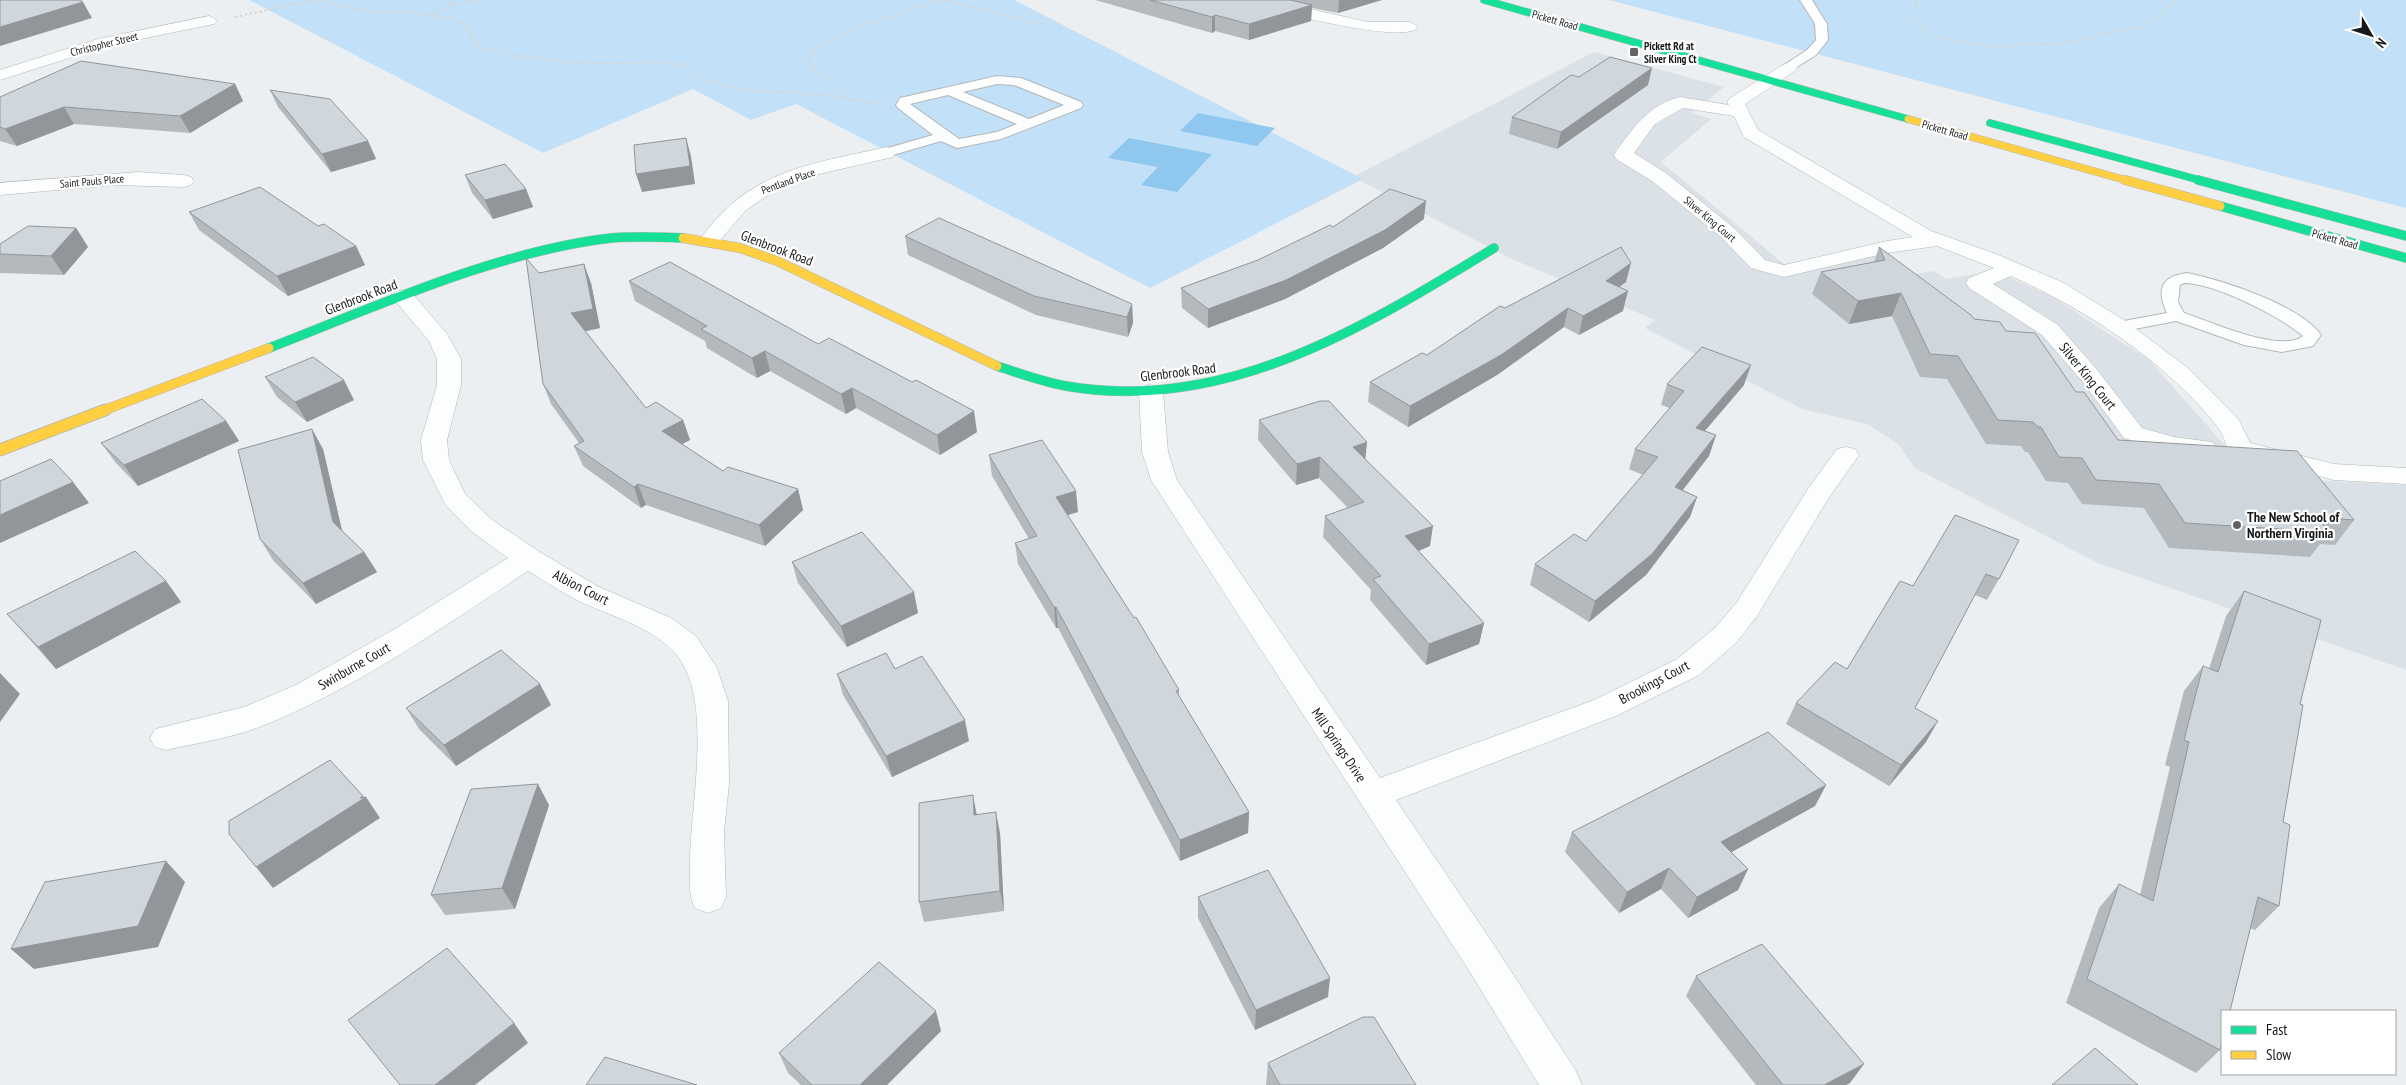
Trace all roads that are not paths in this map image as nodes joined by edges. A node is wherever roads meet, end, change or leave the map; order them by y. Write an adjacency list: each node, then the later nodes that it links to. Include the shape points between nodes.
1 (1250, 0): 5 (street, via 1368,27)
2 (1484, 0): 6 (street, Pickett Road)
3 (1806, 0): 6 (lane, via 1822,21 1824,36 1819,48)
4 (209, 21): 7 (street, Christopher Street, via 104,42)
5 (1410, 27)
6 (1784, 71): 9 (street, via 1736,102); 20 (street, Pickett Road)
7 (0, 75)
8 (950, 91): 11 (lane); 11 (lane, via 997,80 1016,80 1076,105); 12 (lane, via 905,101 903,105)
9 (1740, 112): 17 (street, Silver King Court, via 1750,133 1924,235); 17 (street, Silver King Court, via 1680,102 1649,120 1622,155 1666,183 1728,233 1758,264 1784,271 1887,247)
10 (1981, 120): 16 (street, Pickett Road)
11 (1030, 124): 12 (lane, via 1001,135 957,144)
12 (943, 136): 13 (lane)
13 (886, 153): 18 (street, Pentland Place, via 830,166 765,188 739,206)
14 (184, 181): 15 (street, Saint Pauls Place, via 111,178)
15 (0, 190)
16 (2406, 236)
17 (1938, 240): 21 (street, Silver King Court)
18 (709, 241): 22 (street, Glenbrook Road, via 640,238 563,245 491,264); 25 (street, Glenbrook Road, via 741,248 777,262 1007,370 1046,382)
19 (1494, 248): 25 (street, Glenbrook Road, via 1374,321 1285,363 1216,384)
20 (2406, 258)
21 (2012, 268): 24 (street, Silver King Court, via 2056,288); 26 (street, Silver King Court, via 1977,283 2050,330 2133,432 2172,445)
22 (403, 297): 27 (street, Glenbrook Road); 30 (street, Albion Court, via 439,340 449,359 449,385 434,440 436,460 454,498 481,525)
23 (2177, 316): 23 (lane, via 2250,341 2282,347 2307,342 2312,335 2286,315 2261,303 2186,278 2172,282 2170,302); 24 (lane)
24 (2119, 327): 26 (street, Silver King Court, via 2181,374 2230,425)
25 (1151, 392): 32 (street, Mill Springs Drive, via 1155,452 1164,480)
26 (2243, 449): 29 (street, Silver King Court, via 2334,472)
27 (0, 450)
28 (1846, 455): 32 (street, Brookings Court, via 1817,495 1747,610 1726,635 1688,666 1605,708)
29 (2406, 476)
30 (528, 558): 31 (street, Swinburne Court, via 408,635 307,693 250,718); 33 (street, Albion Court, via 587,593 661,624 685,644 702,668 712,701)
31 (166, 738)
32 (1373, 795): 34 (street, Mill Springs Drive)
33 (708, 897)
34 (1562, 1085)

